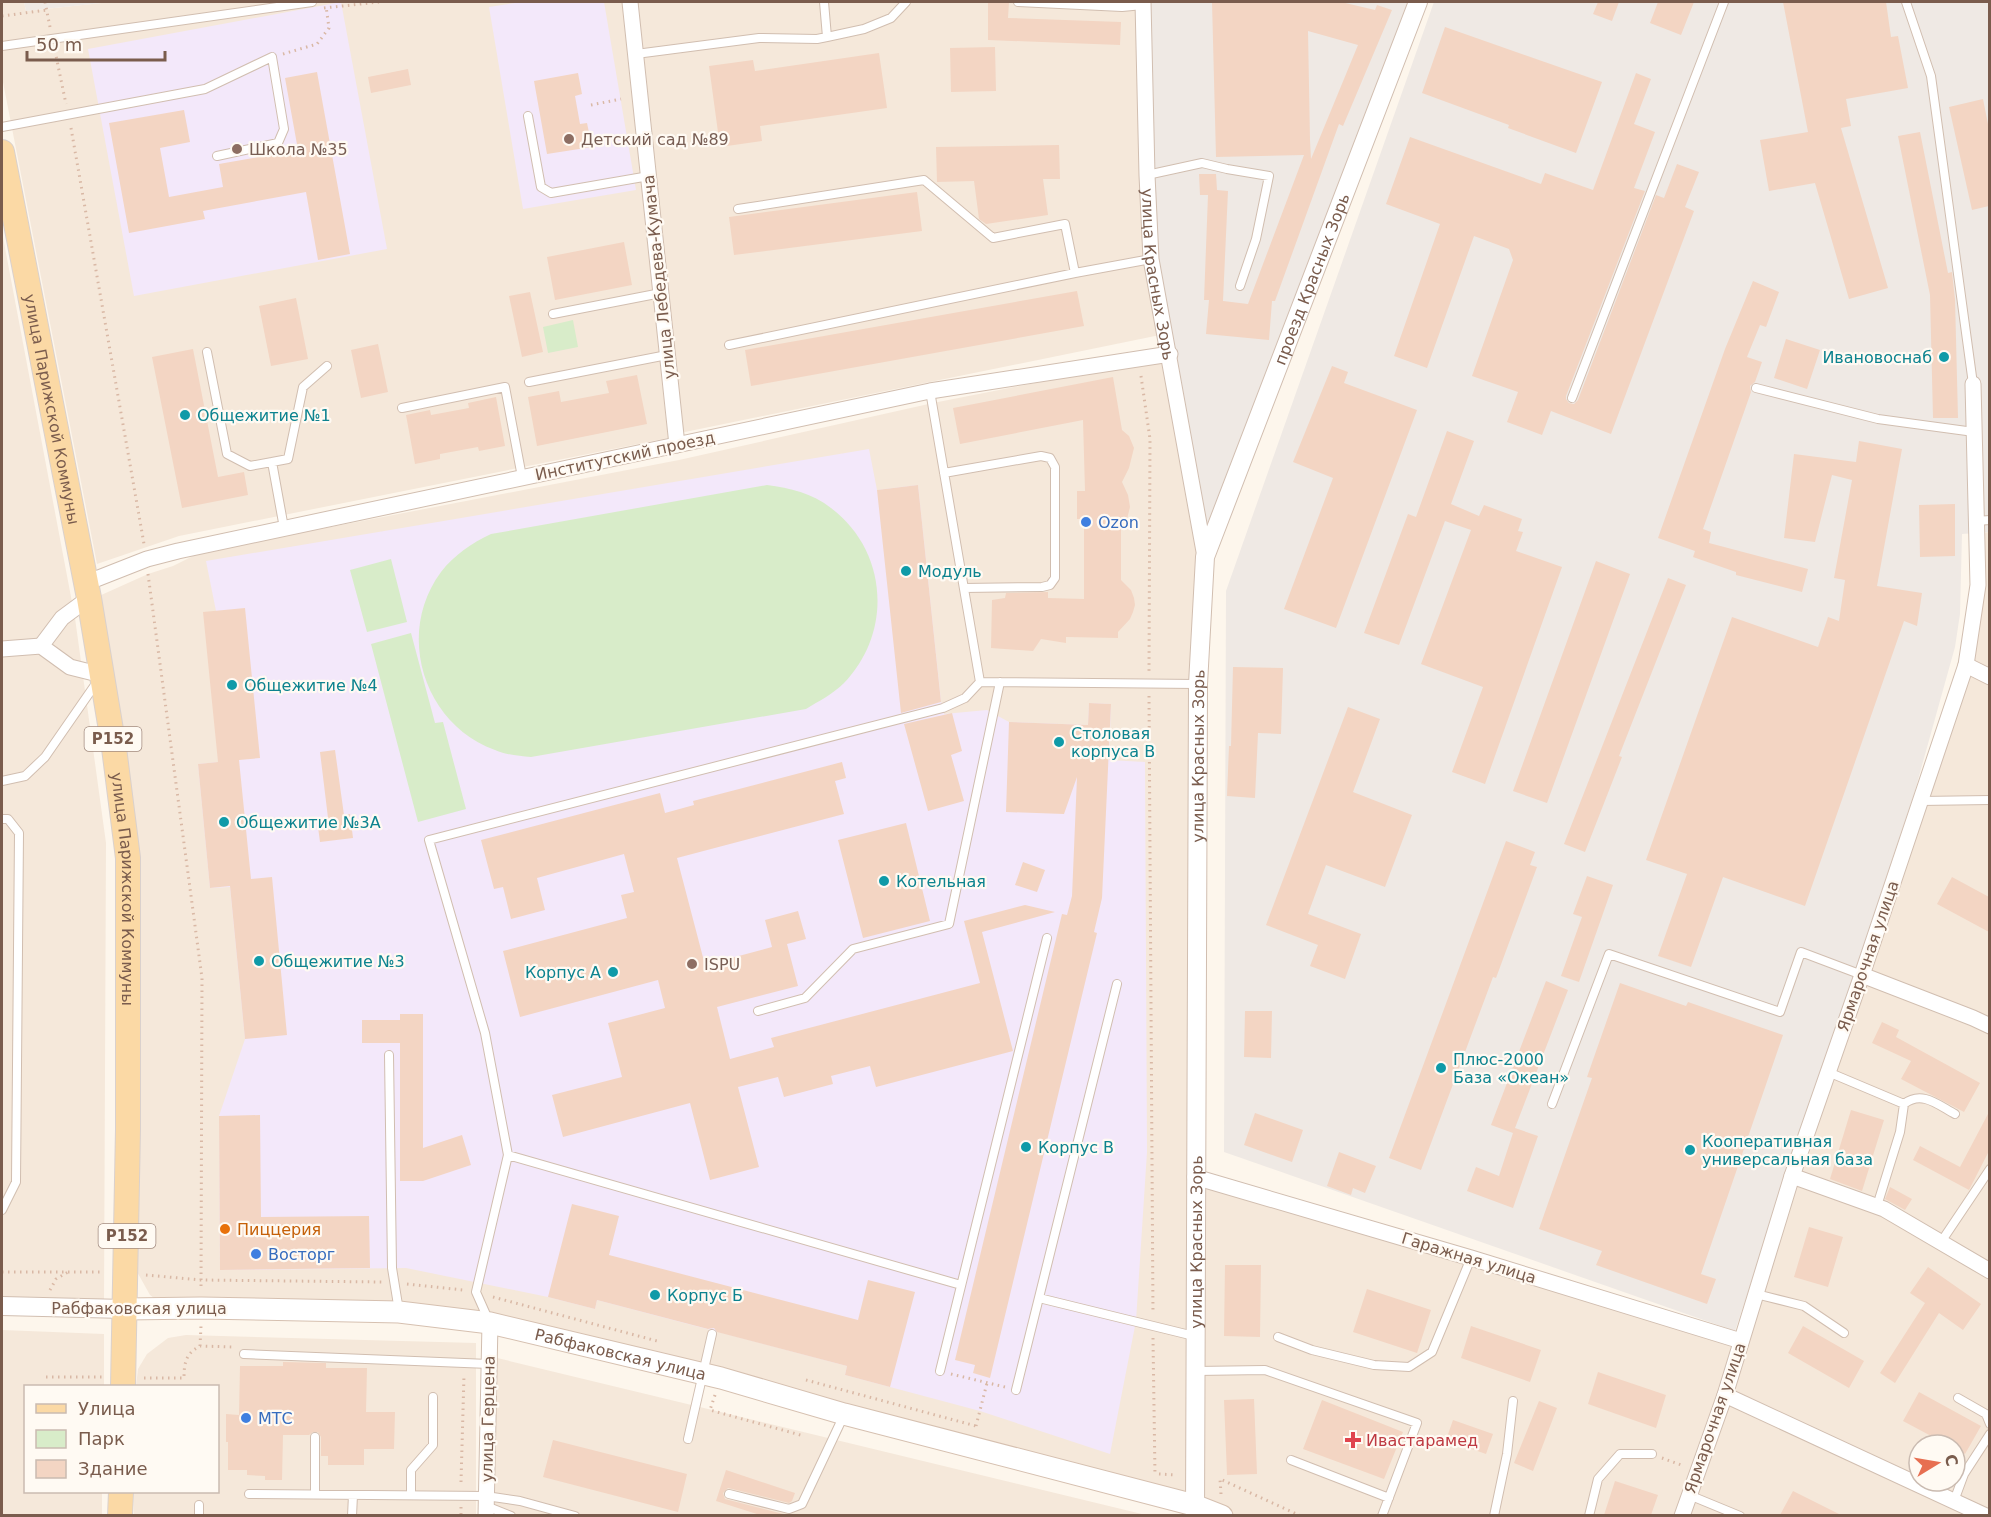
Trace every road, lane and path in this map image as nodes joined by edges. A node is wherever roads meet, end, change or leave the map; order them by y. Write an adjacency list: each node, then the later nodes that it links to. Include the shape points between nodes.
1 (45, 2): 12 (path)
2 (312, 2): 15 (lane)
3 (326, 2): 18 (path, via 329,28 317,44)
4 (630, 2): 17 (street, улица Лебедева-Кумача)
5 (824, 2): 14 (lane)
6 (906, 2): 14 (lane, via 891,18)
7 (1018, 2): 11 (lane, via 1122,7)
8 (1418, 2): 53 (street, проезд Красных Зорь)
9 (1724, 2): 44 (lane)
10 (1906, 2): 41 (lane, via 1931,76)
11 (1143, 3): 26 (street, улица Красных Зорь)
12 (47, 10): 13 (path); 15 (path)
13 (2, 16)
14 (827, 37): 17 (lane, via 759,38)
15 (53, 38): 16 (lane); 21 (path)
16 (2, 46)
17 (636, 54): 27 (street, улица Лебедева-Кумача)
18 (272, 57): 21 (lane, via 205,89); 25 (lane, via 284,129 278,143)
19 (621, 99): 20 (path)
20 (591, 105)
21 (69, 115): 23 (lane); 54 (path)
22 (528, 116): 27 (lane, via 542,187 552,193)
23 (2, 127)
24 (2, 152): 56 (main road, улица Парижской Коммуны / Р152, via 15,237)
25 (217, 156)
26 (1146, 175): 29 (street, улица Красных Зорь); 31 (lane, via 1202,163 1269,176 1256,239)
27 (649, 176): 32 (street, улица Лебедева-Кумача)
28 (738, 209): 30 (lane, via 924,180 993,238 1065,224)
29 (1151, 260): 30 (lane); 36 (street, улица Красных Зорь)
30 (1075, 273): 34 (lane)
31 (1240, 286)
32 (661, 293): 33 (lane); 37 (street, улица Лебедева-Кумача)
33 (553, 314)
34 (729, 345)
35 (207, 352): 48 (lane, via 227,454 250,465)
36 (1170, 354): 38 (street, Институтский проезд); 53 (street, улица Красных Зорь)
37 (668, 355): 40 (lane); 47 (street, улица Лебедева-Кумача)
38 (1139, 359): 43 (street, Институтский проезд); 64 (path, via 1150,439)
39 (327, 366): 48 (lane, via 303,387 288,459)
40 (529, 382)
41 (1973, 384): 46 (street, Ярмарочная улица)
42 (1756, 388): 46 (lane, via 1878,418)
43 (930, 391): 47 (street, Институтский проезд); 49 (lane)
44 (1572, 398)
45 (402, 408): 50 (lane, via 505,387)
46 (1974, 432): 51 (street, Ярмарочная улица)
47 (677, 445): 50 (street, Институтский проезд)
48 (272, 462): 52 (lane)
49 (944, 473): 55 (lane); 55 (lane, via 1041,456 1050,458 1056,466 1053,582 1042,587)
50 (522, 477): 52 (street, Институтский проезд)
51 (1983, 520): 59 (street, Ярмарочная улица)
52 (284, 528): 54 (street, Институтский проезд)
53 (1205, 557): 65 (street, улица Красных Зорь)
54 (147, 560): 56 (street, Институтский проезд); 92 (path, via 202,978)
55 (964, 588): 62 (lane)
56 (88, 590): 57 (street, Институтский проезд); 60 (main road, улица Парижской Коммуны / Р152)
57 (41, 646): 58 (street); 60 (street, via 70,667)
58 (2, 649)
59 (1966, 664): 61 (street); 68 (street, Ярмарочная улица)
60 (102, 675): 66 (lane, via 45,757 24,776); 98 (main road, улица Парижской Коммуны / Р152, via 128,858)
61 (1989, 677)
62 (980, 682): 63 (lane); 80 (lane, via 965,698 943,708 429,840 485,1033)
63 (1000, 682): 64 (lane); 73 (lane, via 949,924 852,949 805,998)
64 (1149, 684): 65 (lane); 101 (path)
65 (1198, 684): 83 (street, улица Красных Зорь)
66 (2, 781)
67 (1989, 800): 68 (lane)
68 (1920, 801): 71 (street, Ярмарочная улица)
69 (2, 819): 87 (lane, via 8,819 19,832 16,1182)
70 (1047, 938): 93 (lane)
71 (1862, 975): 74 (street); 76 (street, Ярмарочная улица); 77 (lane, via 1801,952 1780,1012 1609,954)
72 (1117, 984): 96 (lane)
73 (758, 1011)
74 (1989, 1026)
75 (389, 1055): 99 (lane, via 392,1268)
76 (1828, 1072): 78 (lane); 82 (street, Ярмарочная улица)
77 (1552, 1104)
78 (1904, 1104): 79 (lane, via 1912,1098 1923,1098); 86 (lane, via 1900,1132)
79 (1955, 1114)
80 (508, 1155): 93 (lane); 100 (lane, via 476,1292)
81 (1989, 1169): 85 (lane)
82 (1792, 1176): 86 (street); 94 (street, Ярмарочная улица)
83 (1195, 1177): 89 (street, Гаражная улица); 104 (street, улица Красных Зорь)
84 (1989, 1184): 85 (lane)
85 (1977, 1188): 88 (lane)
86 (1877, 1206): 88 (street)
87 (2, 1210)
88 (1941, 1242): 90 (street)
89 (1471, 1258): 105 (lane, via 1432,1352 1409,1367 1374,1365); 106 (street, Гаражная улица)
90 (1989, 1271)
91 (2, 1272): 95 (path, via 72,1271 56,1279)
92 (201, 1280)
93 (961, 1285): 111 (lane)
94 (1756, 1294): 102 (lane, via 1804,1306); 106 (street, Ярмарочная улица)
95 (49, 1296)
96 (1039, 1298): 101 (lane); 117 (lane)
97 (2, 1306): 98 (street, Рабфаковская улица)
98 (125, 1309): 99 (main road, Рабфаковская улица); 116 (main road, улица Парижской Коммуны / Р152)
99 (399, 1312): 100 (main road, Рабфаковская улица)
100 (490, 1323): 110 (street, улица Герцена); 113 (main road, Рабфаковская улица)
101 (1153, 1326): 104 (lane); 132 (path)
102 (1844, 1333)
103 (712, 1334): 113 (lane)
104 (1194, 1336): 112 (street, улица Красных Зорь)
105 (1278, 1337)
106 (1742, 1341): 118 (street, Ярмарочная улица)
107 (235, 1347): 114 (path, via 196,1348 186,1361)
108 (244, 1354): 109 (lane)
109 (465, 1363): 110 (lane); 140 (path)
110 (489, 1364): 144 (street, улица Герцена)
111 (940, 1371): 115 (path)
112 (1194, 1371): 141 (lane, via 1265,1370 1417,1423); 145 (street, улица Красных Зорь)
113 (712, 1376): 122 (main road, Рабфаковская улица); 126 (path, via 710,1410); 128 (lane)
114 (184, 1378)
115 (987, 1383): 117 (path); 124 (path)
116 (123, 1385)
117 (1016, 1390)
118 (1725, 1395): 131 (street, Ярмарочная улица); 142 (street)
119 (433, 1397): 138 (lane, via 433,1445 411,1470)
120 (1958, 1398): 123 (lane, via 1986,1413)
121 (1513, 1401): 155 (lane)
122 (844, 1414): 136 (lane, via 802,1504 789,1509); 145 (main road, Рабфаковская улица)
123 (1989, 1424)
124 (976, 1426)
125 (1989, 1434): 142 (lane, via 1964,1474)
126 (804, 1436)
127 (315, 1437): 135 (lane)
128 (688, 1439)
129 (1652, 1454): 131 (path); 156 (lane, via 1620,1455 1598,1479)
130 (1291, 1460): 141 (lane)
131 (1698, 1471): 139 (street, Ярмарочная улица)
132 (1155, 1474)
133 (121, 1493): 146 (main road)
134 (249, 1494): 135 (lane)
135 (315, 1494): 137 (lane)
136 (729, 1494)
137 (353, 1495): 138 (lane); 148 (lane)
138 (411, 1495): 140 (lane)
139 (1689, 1495): 157 (street, Ярмарочная улица); 158 (lane)
140 (461, 1496): 144 (lane); 149 (path)
141 (1389, 1498): 154 (lane)
142 (1954, 1500): 159 (street)
143 (200, 1505): 147 (lane)
144 (486, 1506): 150 (lane); 151 (lane, via 519,1501)
145 (1194, 1510): 152 (main road, Рабфаковская улица)
146 (120, 1515)
147 (199, 1515)
148 (352, 1515)
149 (461, 1515)
150 (512, 1515)
151 (575, 1515)
152 (1222, 1515): 153 (path, via 1220,1479)
153 (1301, 1515)
154 (1382, 1515)
155 (1494, 1515)
156 (1589, 1515)
157 (1682, 1515)
158 (1740, 1515)
159 (1986, 1515)

